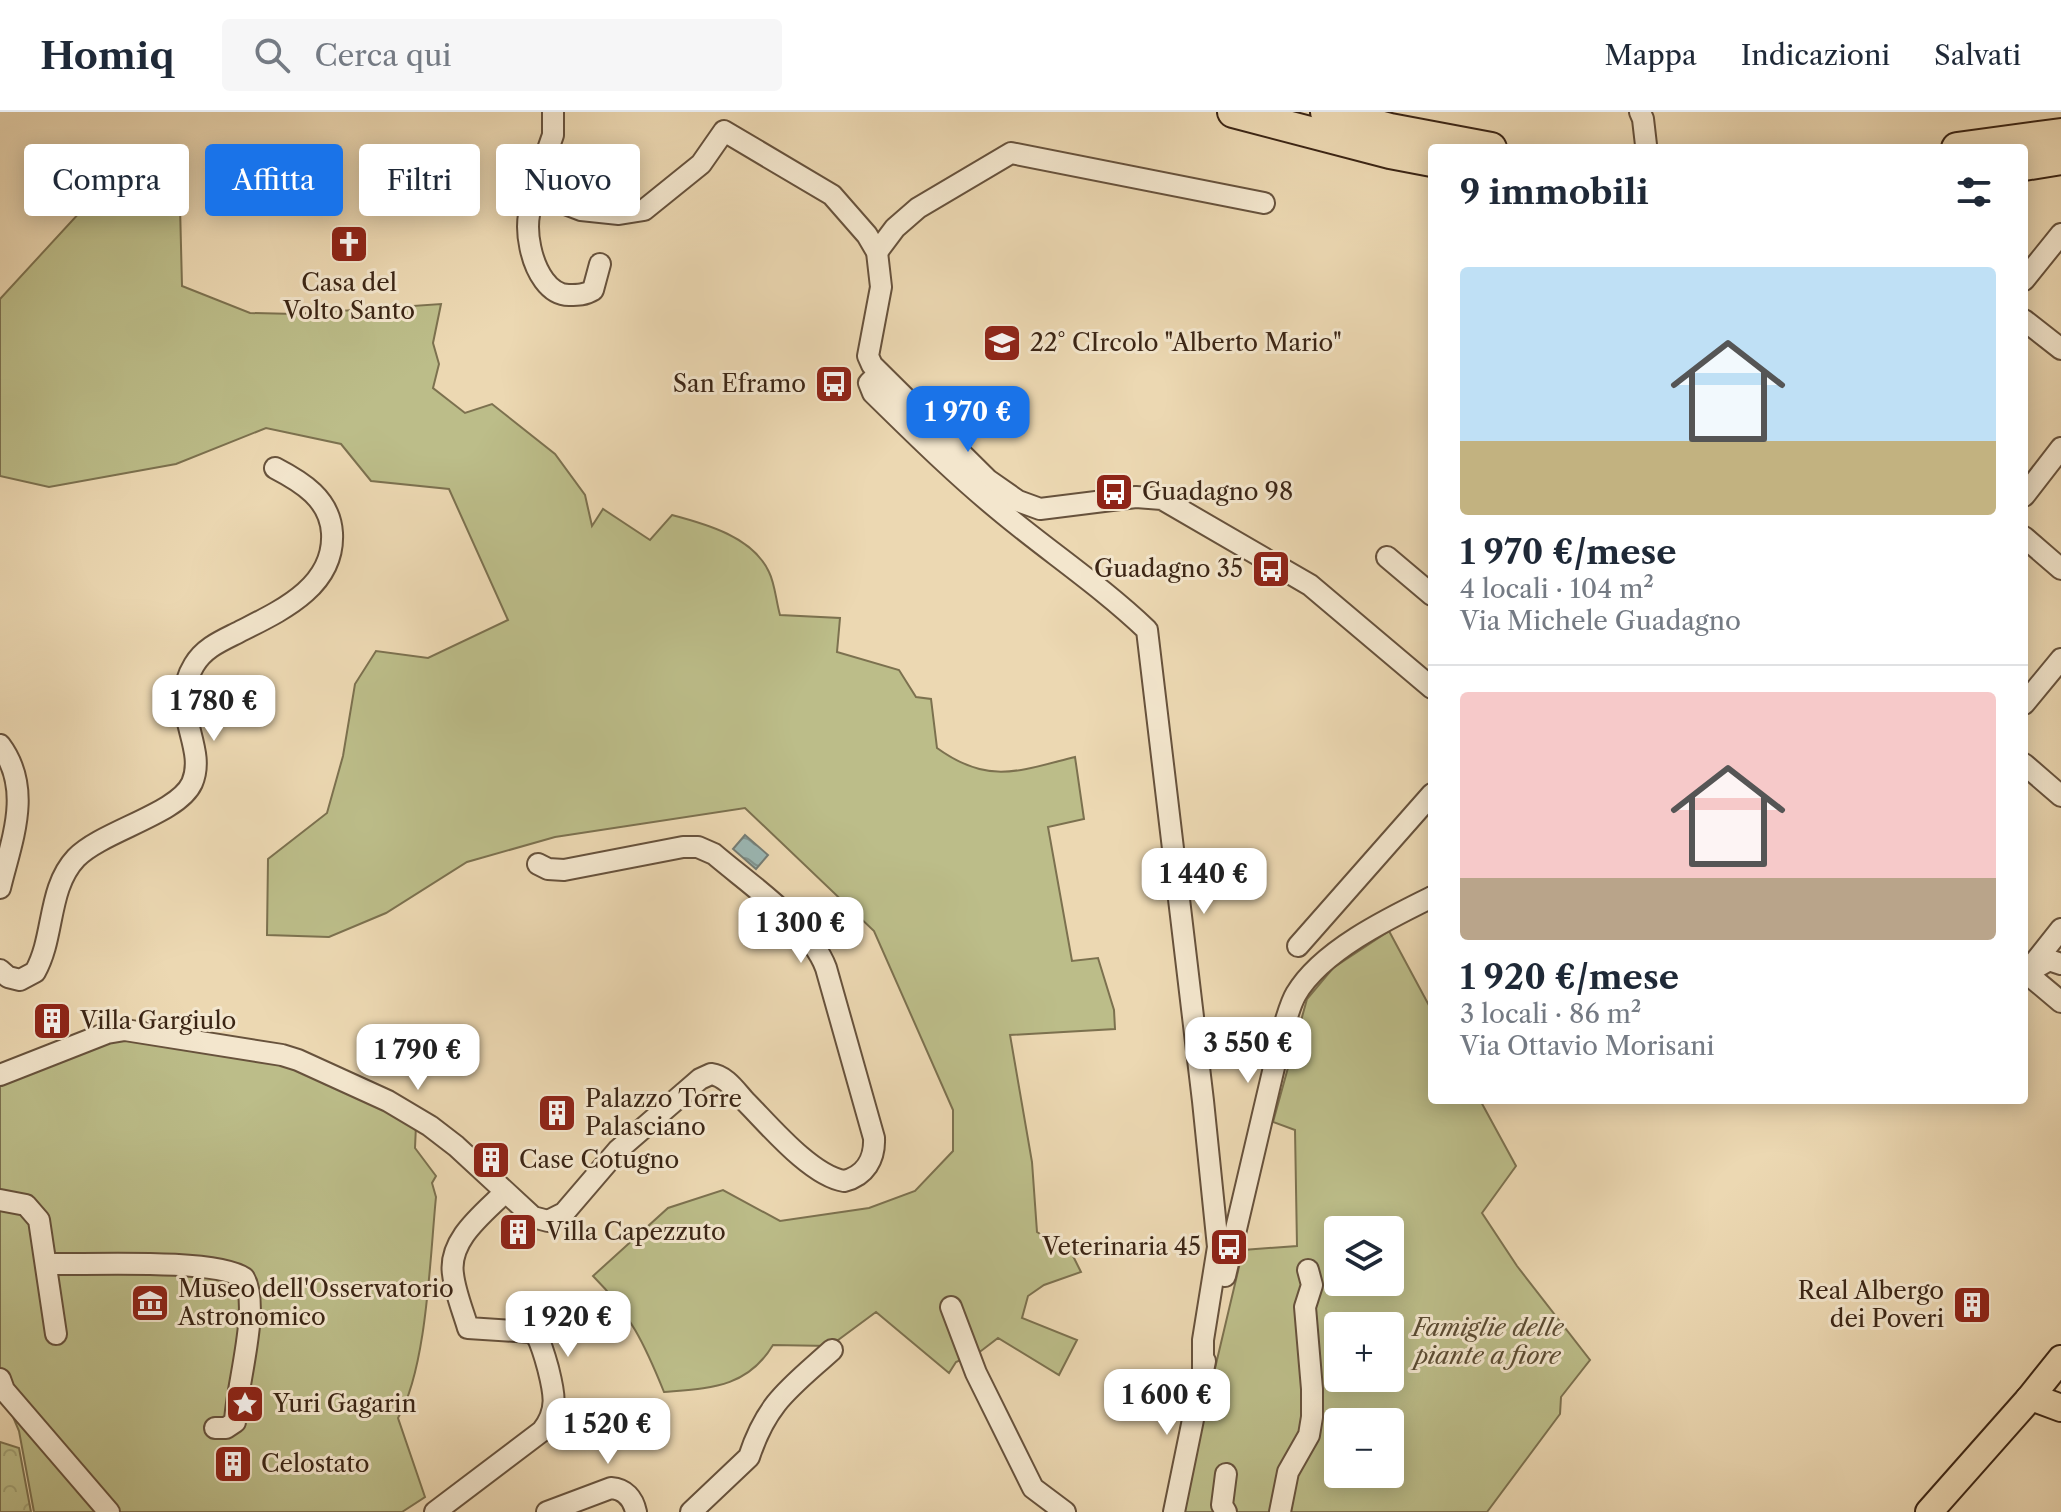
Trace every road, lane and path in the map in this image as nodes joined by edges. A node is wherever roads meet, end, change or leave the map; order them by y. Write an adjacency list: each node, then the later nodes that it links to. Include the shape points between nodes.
1 (553, 112): 6 (street)
2 (1233, 112): 11 (highway)
3 (1326, 112): 7 (highway)
4 (1640, 112): 8 (street)
5 (2061, 134): 9 (highway)
6 (550, 144)
7 (1470, 144)
8 (1646, 144)
9 (1987, 144)
10 (2061, 159): 12 (highway)
11 (1428, 160)
12 (2028, 164)
13 (1264, 203): 17 (street, via 1011,153 918,208)
14 (640, 211): 17 (street, via 701,164 724,131 832,195)
15 (528, 216): 18 (street, via 532,263 549,288 560,295 587,294)
16 (2061, 234): 19 (street)
17 (877, 252): 22 (street, via 881,287 868,356)
18 (600, 264)
19 (2028, 275)
20 (2028, 323): 21 (street)
21 (2061, 349)
22 (878, 374): 31 (street, via 988,480 1018,501 1040,509 1136,497 1162,499 1310,585); 57 (street, via 869,383 873,393 955,472 1147,630 1218,1247)
23 (2061, 448): 25 (street)
24 (275, 468): 44 (street, via 311,490 328,517 331,544 318,578 290,604 199,657 184,693 195,765 189,788 171,804 76,858 59,886 35,972 20,980)
25 (2028, 491)
26 (2028, 540): 28 (street)
27 (1387, 557): 29 (street)
28 (2061, 569)
29 (1428, 592)
30 (2061, 659): 32 (street)
31 (1428, 685)
32 (2028, 699)
33 (0, 745): 38 (street, via 14,768 19,793)
34 (2028, 767): 35 (street)
35 (2061, 796)
36 (1428, 799): 41 (street)
37 (538, 864): 49 (street, via 564,870 677,848 698,847 714,854 808,937 826,968 873,1150 859,1175 844,1181 828,1176 722,1077 711,1074 618,1150 572,1205 553,1219 533,1217)
38 (0, 888)
39 (1428, 899): 57 (street, via 1327,958 1296,994 1283,1029)
40 (2061, 929): 43 (street)
41 (1298, 946)
42 (2061, 964): 45 (street, via 2049,960)
43 (2028, 968)
44 (0, 970)
45 (2028, 970)
46 (2028, 974): 47 (street)
47 (2061, 1002)
48 (0, 1075): 49 (street, via 122,1030 282,1055 414,1115 456,1146)
49 (504, 1193): 66 (street, via 461,1240 453,1275 468,1328 537,1336 555,1405 542,1431)
50 (0, 1200): 51 (street, via 20,1203 36,1214)
51 (47, 1264): 54 (street); 62 (street, via 192,1266 244,1278 249,1293 247,1326 235,1422)
52 (1308, 1270): 73 (street, via 1312,1285 1305,1307 1312,1417 1309,1435 1288,1472)
53 (951, 1307): 70 (street, via 975,1370 1033,1488)
54 (56, 1334)
55 (832, 1350): 69 (street, via 770,1408 749,1457)
56 (2061, 1359): 60 (main road)
57 (1203, 1372): 71 (street)
58 (0, 1379): 65 (street)
59 (2061, 1382): 61 (main road, via 2054,1396)
60 (2029, 1399): 61 (main road); 64 (main road)
61 (2061, 1407)
62 (215, 1428)
63 (1226, 1474): 72 (street)
64 (1944, 1501): 74 (main road)
65 (109, 1512)
66 (435, 1512)
67 (547, 1512): 68 (street, via 611,1488 630,1497)
68 (636, 1512)
69 (691, 1512)
70 (1065, 1512)
71 (1174, 1512)
72 (1226, 1512)
73 (1280, 1512)
74 (1929, 1512)

